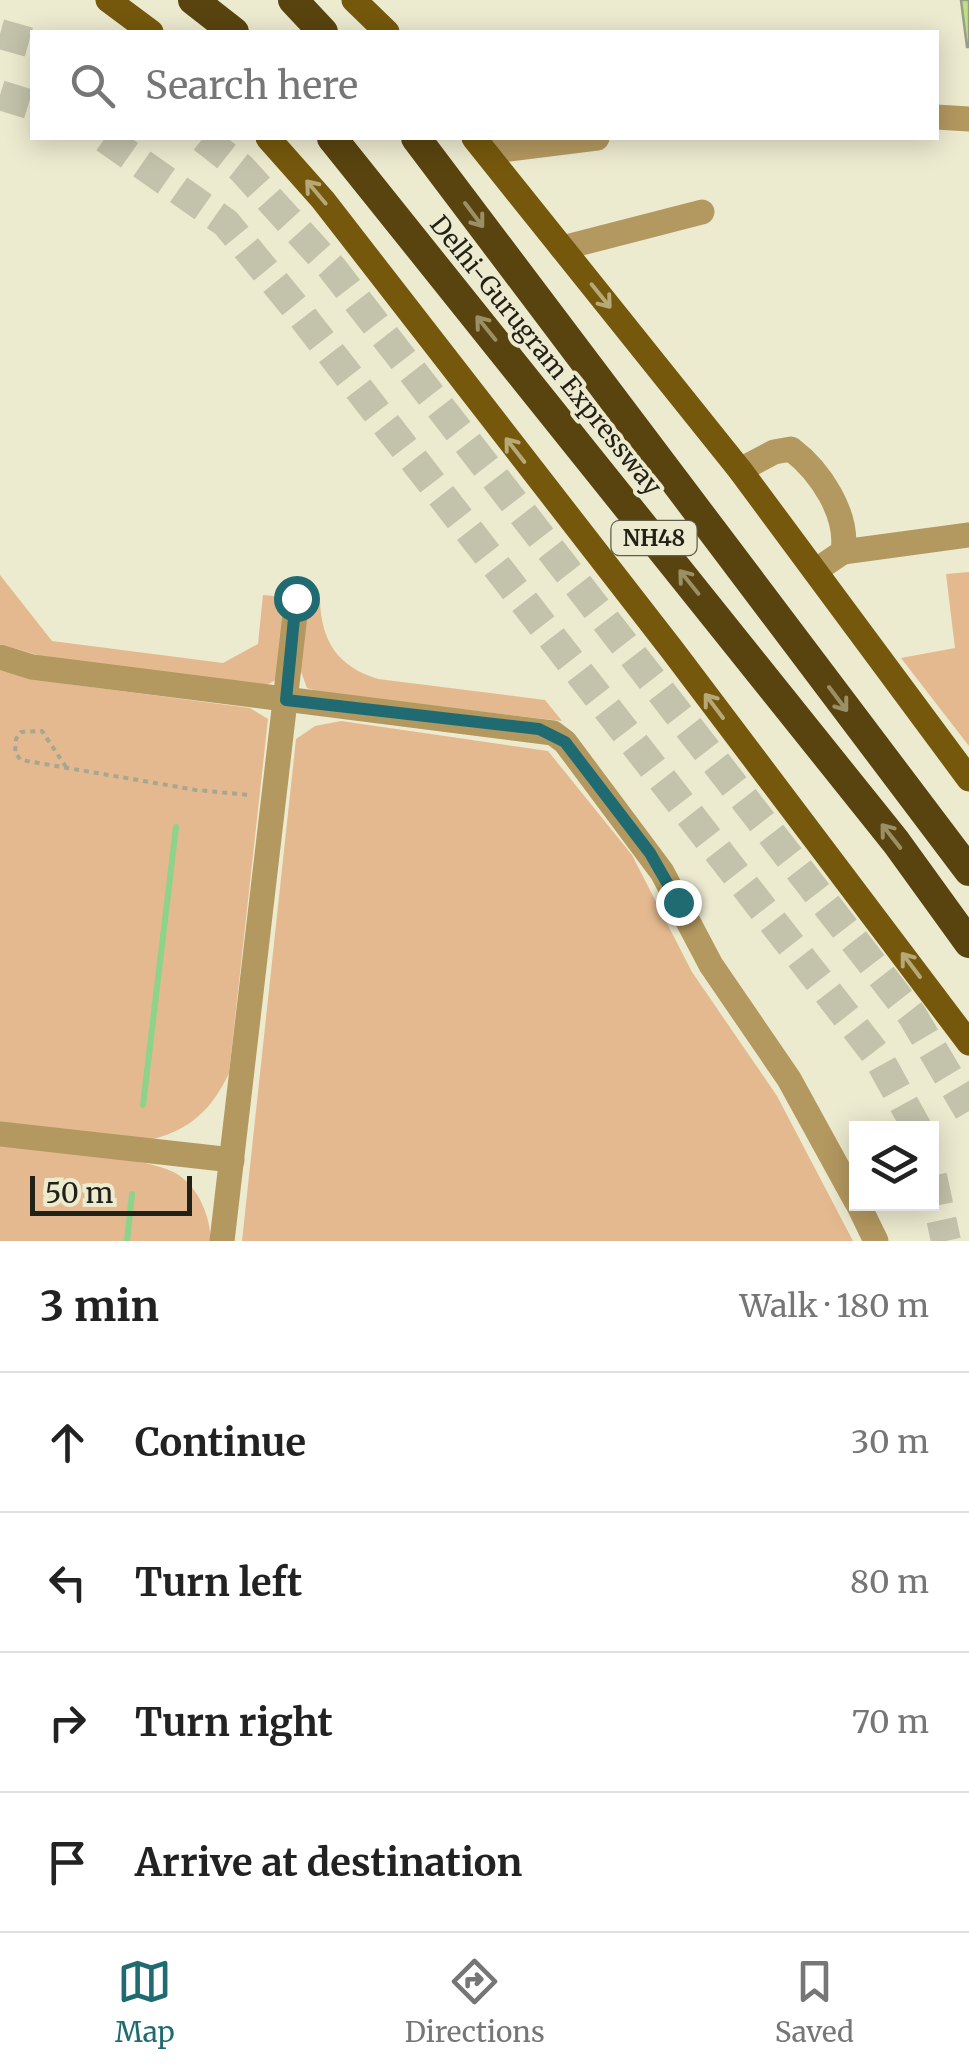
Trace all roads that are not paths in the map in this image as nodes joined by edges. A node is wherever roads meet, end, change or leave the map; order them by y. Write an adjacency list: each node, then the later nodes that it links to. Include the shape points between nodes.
1 (108, 0): 5 (main road)
2 (193, 0): 6 (highway)
3 (293, 0): 7 (highway)
4 (354, 0): 8 (main road)
5 (147, 30)
6 (231, 30)
7 (321, 30)
8 (384, 30)
9 (939, 117): 10 (lane)
10 (969, 119)
11 (270, 140): 28 (main road, one-way to 11, via 323,200)
12 (334, 140): 27 (highway, Delhi-Gurugram Expressway / NH48, one-way to 12, via 896,842)
13 (418, 140): 26 (highway, Delhi-Gurugram Expressway / NH48, one-way to 26)
14 (564, 140): 15 (lane)
15 (480, 145): 17 (main road)
16 (702, 212): 17 (lane)
17 (562, 248): 18 (main road, one-way to 18)
18 (740, 470): 20 (lane, via 791,449 804,459 838,514); 21 (main road)
19 (969, 535): 20 (lane)
20 (843, 552): 21 (lane)
21 (815, 571): 25 (main road)
22 (296, 598): 24 (lane)
23 (0, 657): 24 (lane, via 32,667)
24 (286, 700): 30 (lane); 31 (lane, via 539,729 565,742 656,862 711,965 798,1093)
25 (969, 779)
26 (969, 871)
27 (969, 944)
28 (969, 1043)
29 (0, 1134): 30 (lane)
30 (232, 1160): 33 (lane)
31 (849, 1187)
32 (861, 1211): 34 (lane)
33 (222, 1241)
34 (876, 1241)

